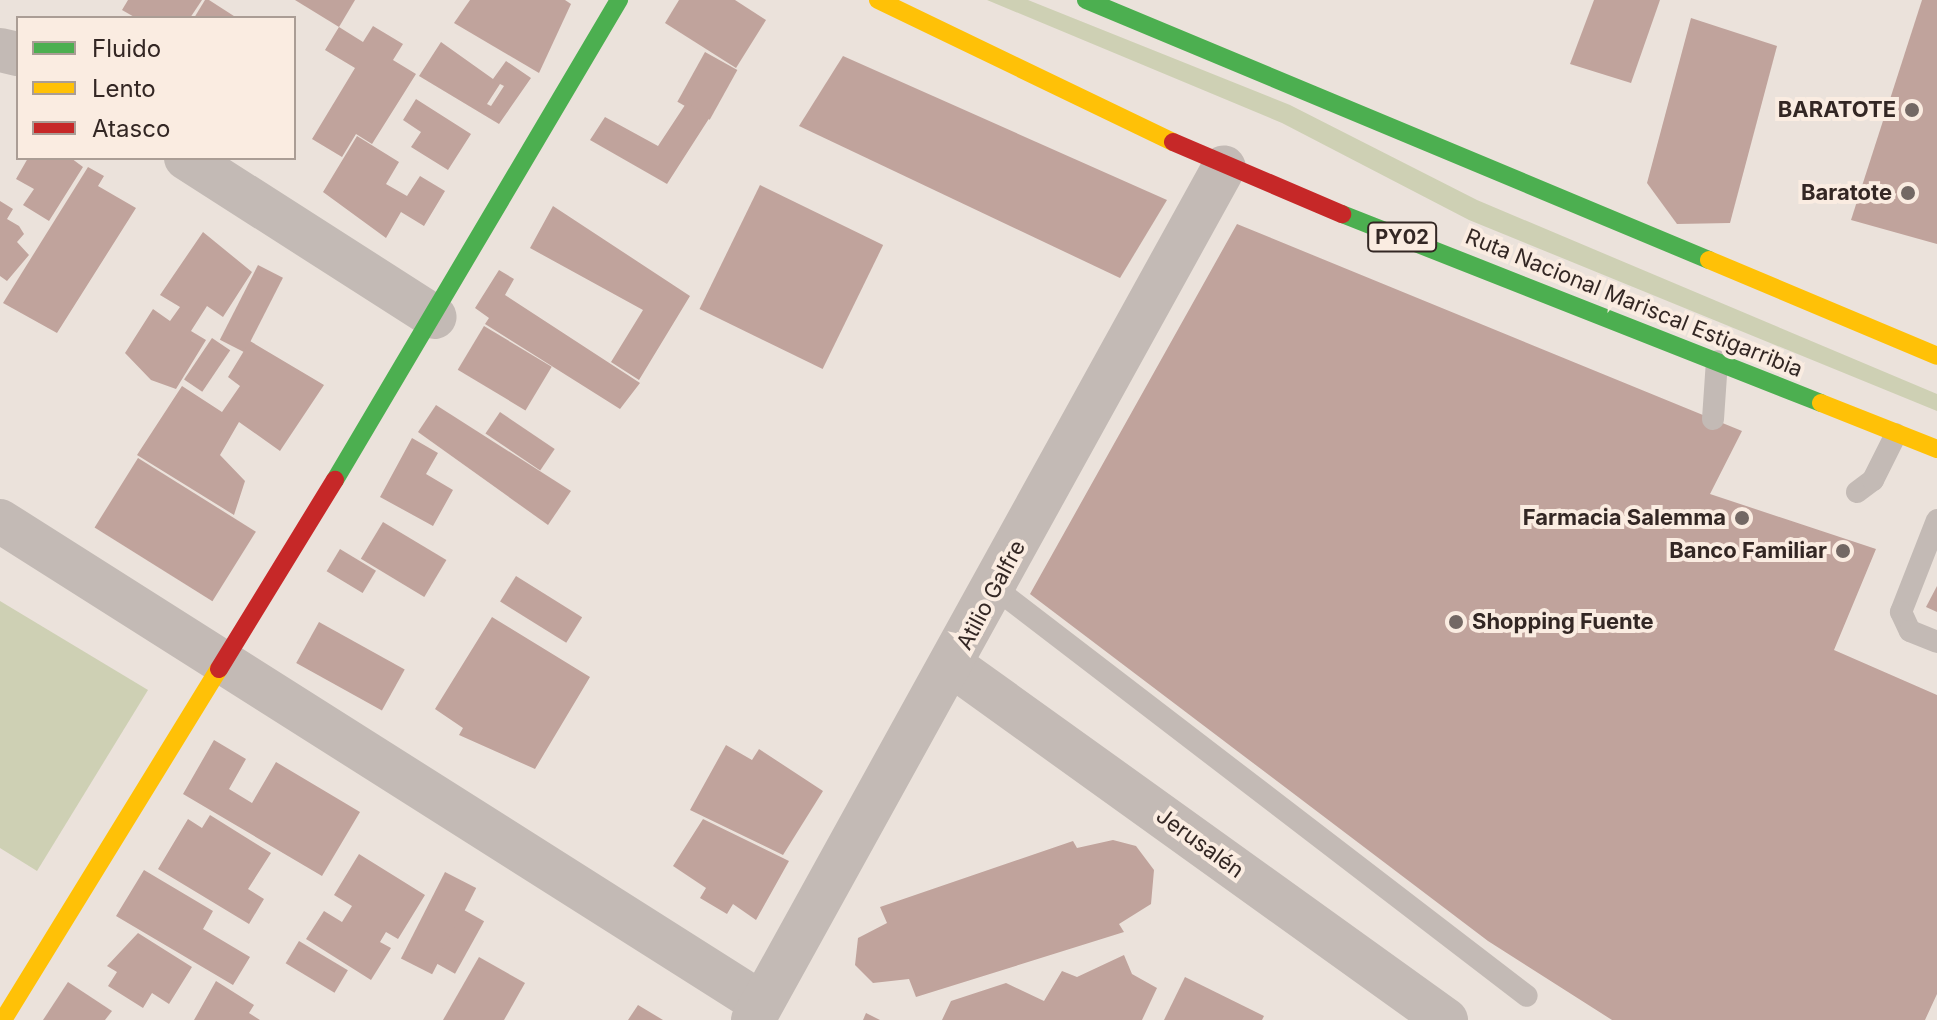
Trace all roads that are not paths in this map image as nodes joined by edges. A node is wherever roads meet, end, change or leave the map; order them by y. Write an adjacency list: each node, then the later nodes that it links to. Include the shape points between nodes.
1 (619, 0): 6 (main road)
2 (878, 0): 5 (main road, Ruta Nacional Mariscal Estigarribia / PY02)
3 (1086, 0): 7 (main road)
4 (189, 160): 6 (street)
5 (1224, 167): 8 (main road, Ruta Nacional Mariscal Estigarribia / PY02); 15 (street, Atilio Galfre)
6 (435, 317): 17 (main road)
7 (1937, 356)
8 (1717, 361): 9 (lane); 10 (main road, Ruta Nacional Mariscal Estigarribia / PY02)
9 (1713, 419)
10 (1896, 434): 11 (main road, Ruta Nacional Mariscal Estigarribia / PY02); 12 (lane, via 1873,480)
11 (1937, 449)
12 (1857, 492)
13 (1937, 520): 16 (lane, via 1901,612 1910,631)
14 (0, 521): 17 (street)
15 (995, 588): 18 (street, Atilio Galfre); 19 (lane)
16 (1937, 642)
17 (223, 656): 20 (street); 21 (main road)
18 (953, 666): 20 (street, Atilio Galfre); 22 (street, Jerusalén)
19 (1527, 996)
20 (756, 1011)
21 (2, 1018)
22 (1446, 1020)

